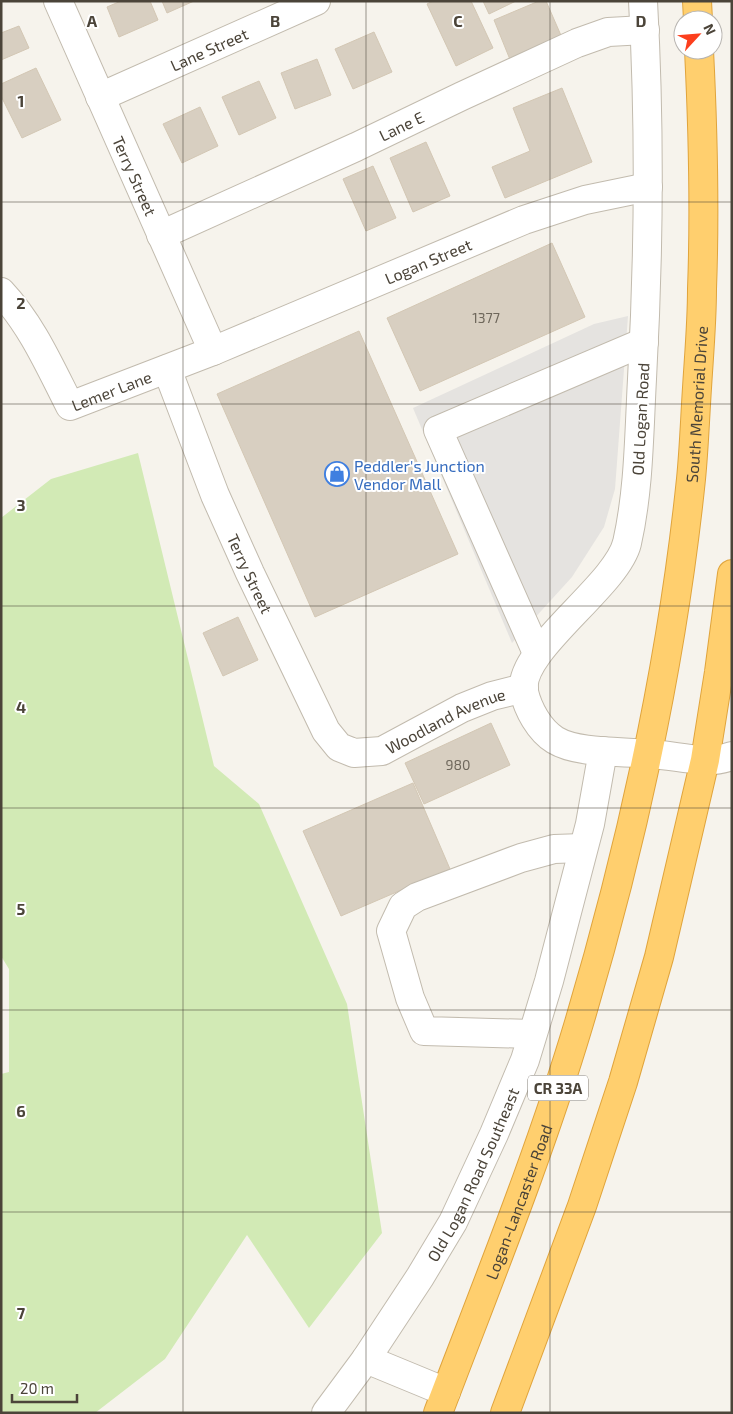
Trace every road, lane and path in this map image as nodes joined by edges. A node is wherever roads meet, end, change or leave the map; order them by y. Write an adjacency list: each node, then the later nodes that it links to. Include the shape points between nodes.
1 (58, 1): 6 (street, Terry Street)
2 (316, 1): 6 (street, Lane Street)
3 (643, 1): 4 (street, Old Logan Road)
4 (645, 30): 7 (street, Old Logan Road); 8 (street, Lane E, via 608,32 577,43)
5 (700, 60): 19 (highway, South Memorial Drive, via 702,290 692,474 666,661)
6 (100, 97): 8 (street, Terry Street)
7 (648, 187): 10 (street, Old Logan Road); 11 (street, Logan Street, via 585,200 524,220)
8 (161, 235): 11 (street, Terry Street)
9 (1, 292): 12 (street, Lemer Lane, via 32,333 70,406)
10 (644, 342): 15 (street, Old Logan Road, via 635,492 626,548 603,582); 15 (street, via 438,430)
11 (213, 351): 12 (street, Logan Street)
12 (167, 369): 13 (street, Lemer Lane)
13 (176, 394): 17 (street, Terry Street, via 215,495 250,573 326,731)
14 (732, 574): 21 (highway)
15 (537, 653): 16 (street, Old Logan Road)
16 (524, 688): 17 (street, Woodland Avenue, via 462,708 382,751 354,753); 18 (street, via 535,719 555,740)
17 (339, 747)
18 (603, 751): 19 (street); 22 (street, Old Logan Road Southeast)
19 (648, 753): 21 (street); 25 (highway, Logan-Lancaster Road / CR 33A, via 614,900 579,1026 538,1149)
20 (732, 756): 21 (street)
21 (705, 760): 27 (highway, via 659,957 623,1082 582,1206)
22 (583, 848): 23 (street, Old Logan Road Southeast); 23 (street, via 554,849 521,858 417,897 403,906 391,931 410,998 424,1031)
23 (532, 1034): 24 (street, Old Logan Road Southeast, via 525,1060 494,1134 453,1222)
24 (366, 1359): 25 (street); 26 (street, Old Logan Road Southeast)
25 (442, 1402)
26 (326, 1413)
27 (505, 1413)

